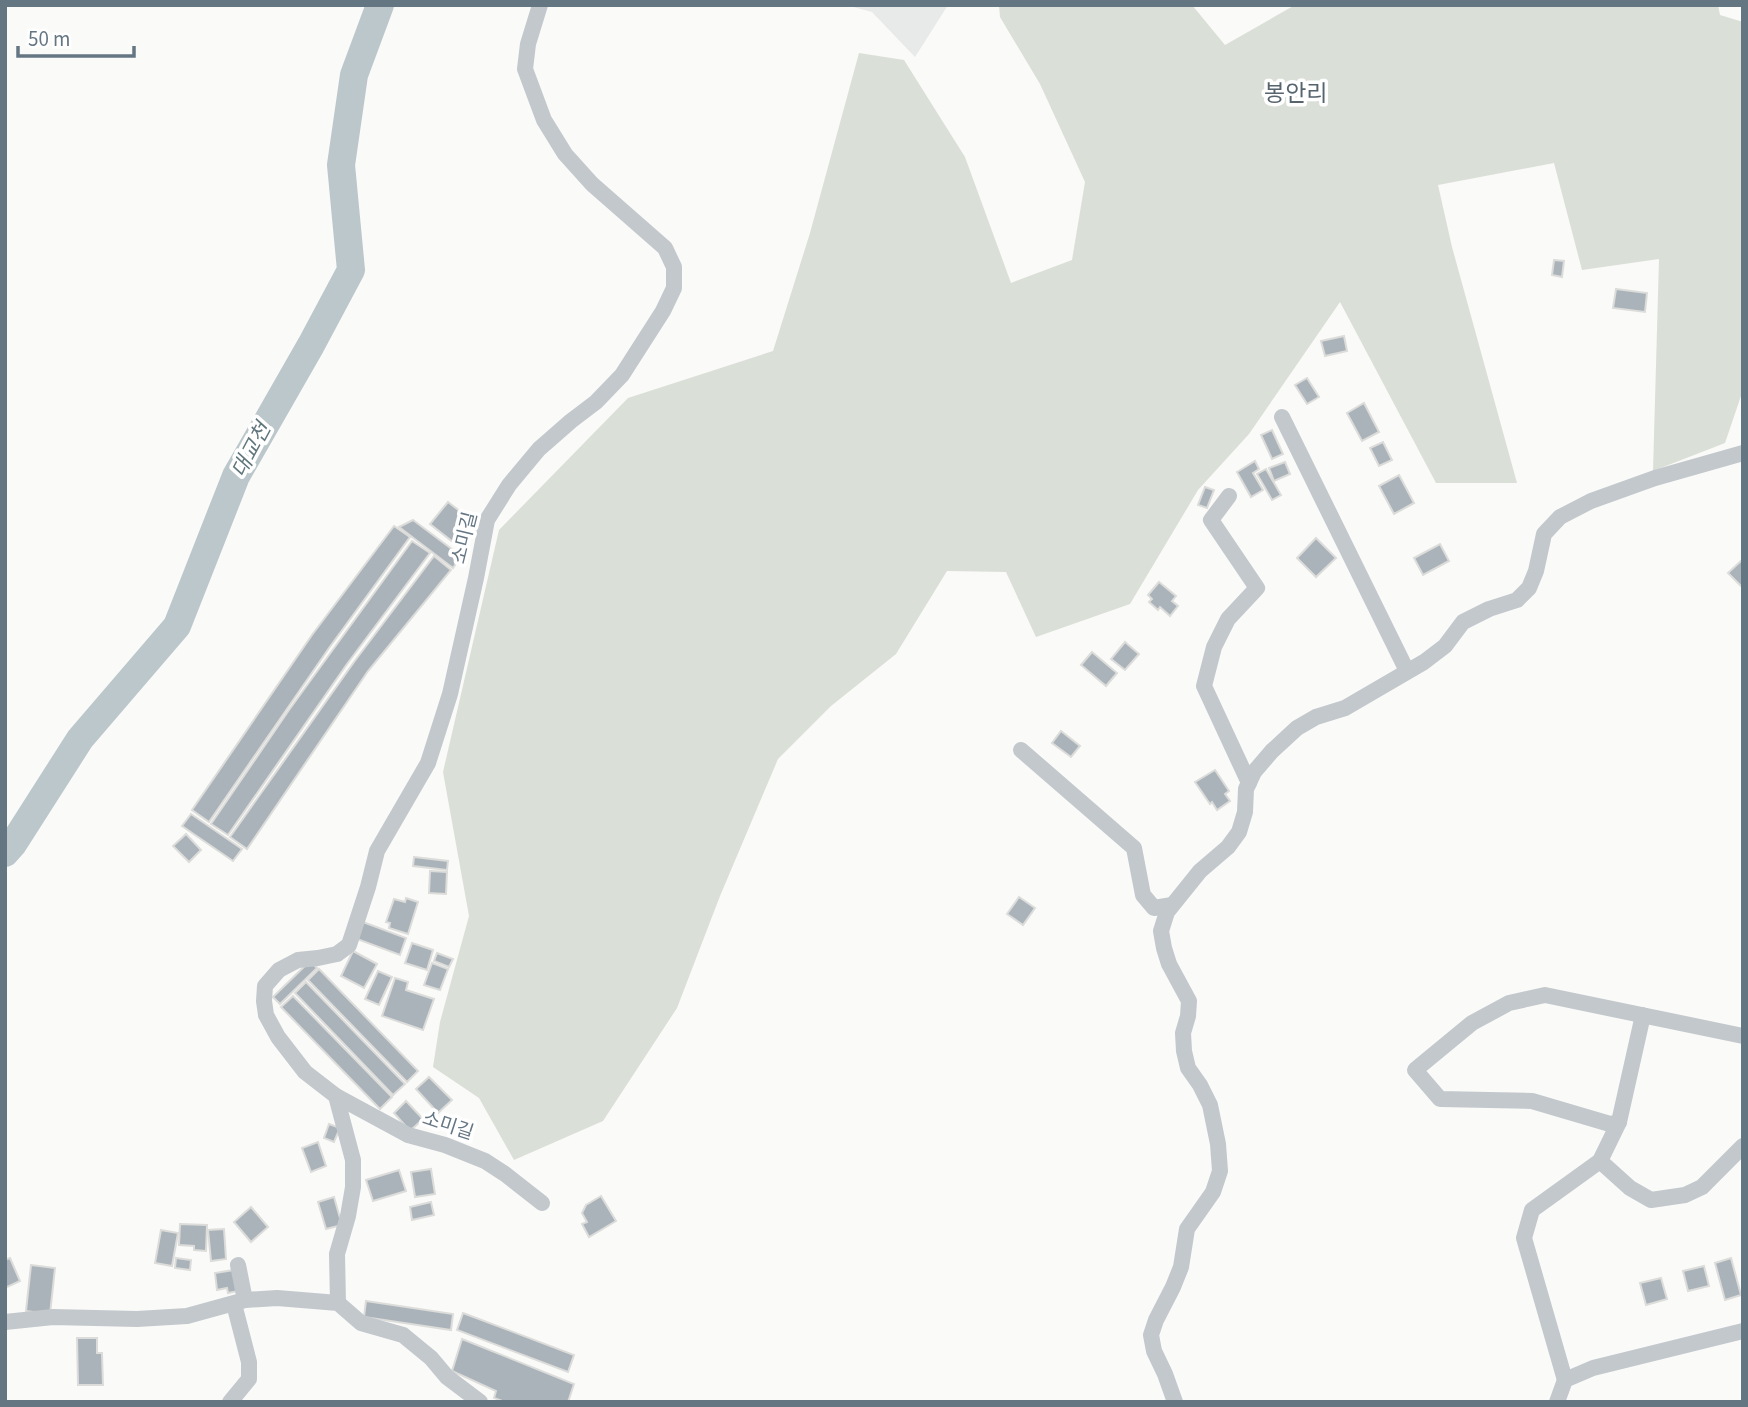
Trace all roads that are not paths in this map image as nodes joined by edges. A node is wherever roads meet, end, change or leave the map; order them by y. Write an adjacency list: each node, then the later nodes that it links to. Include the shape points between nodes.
1 (540, 5): 11 (street, 소미길, via 525,69 544,120 565,155 592,184 665,248 674,267 674,288 622,375 539,449 487,520 453,681 428,763 377,851 349,945 337,954 298,960 279,970 265,986 266,1015 278,1037 305,1072)
2 (1282, 417): 5 (street)
3 (1743, 453): 5 (street, via 1654,478 1560,517 1544,534 1529,588 1517,600 1463,622 1446,646)
4 (1229, 496): 7 (street, via 1211,520 1257,588 1228,619 1214,647 1204,686)
5 (1407, 671): 7 (street, via 1369,696 1297,728)
6 (1021, 750): 8 (street, via 1134,848 1143,895 1154,908)
7 (1249, 782): 8 (street, via 1239,832)
8 (1172, 905): 24 (street, via 1161,931 1164,948 1189,1001 1184,1051 1188,1068 1210,1105 1220,1171 1213,1192 1187,1229 1181,1267 1151,1335)
9 (1643, 1015): 10 (street); 12 (street); 12 (street, via 1545,995 1509,1003 1472,1023 1415,1070 1440,1099 1532,1101 1609,1124)
10 (1743, 1036)
11 (336, 1096): 15 (street, 소미길, via 408,1135 485,1161); 18 (street, via 353,1160 353,1187 337,1254)
12 (1619, 1122): 14 (street)
13 (1743, 1146): 14 (street, via 1702,1187 1685,1195 1651,1200)
14 (1600, 1161): 21 (street, via 1532,1210 1524,1238)
15 (542, 1203)
16 (238, 1265): 17 (street)
17 (239, 1302): 18 (street, via 277,1298); 19 (street, via 187,1316); 22 (street, via 249,1379)
18 (338, 1303): 23 (street, via 361,1323 403,1335)
19 (5, 1322)
20 (1743, 1331): 21 (street, via 1593,1368)
21 (1565, 1380): 25 (street)
22 (230, 1402)
23 (480, 1402)
24 (1175, 1402)
25 (1557, 1402)

